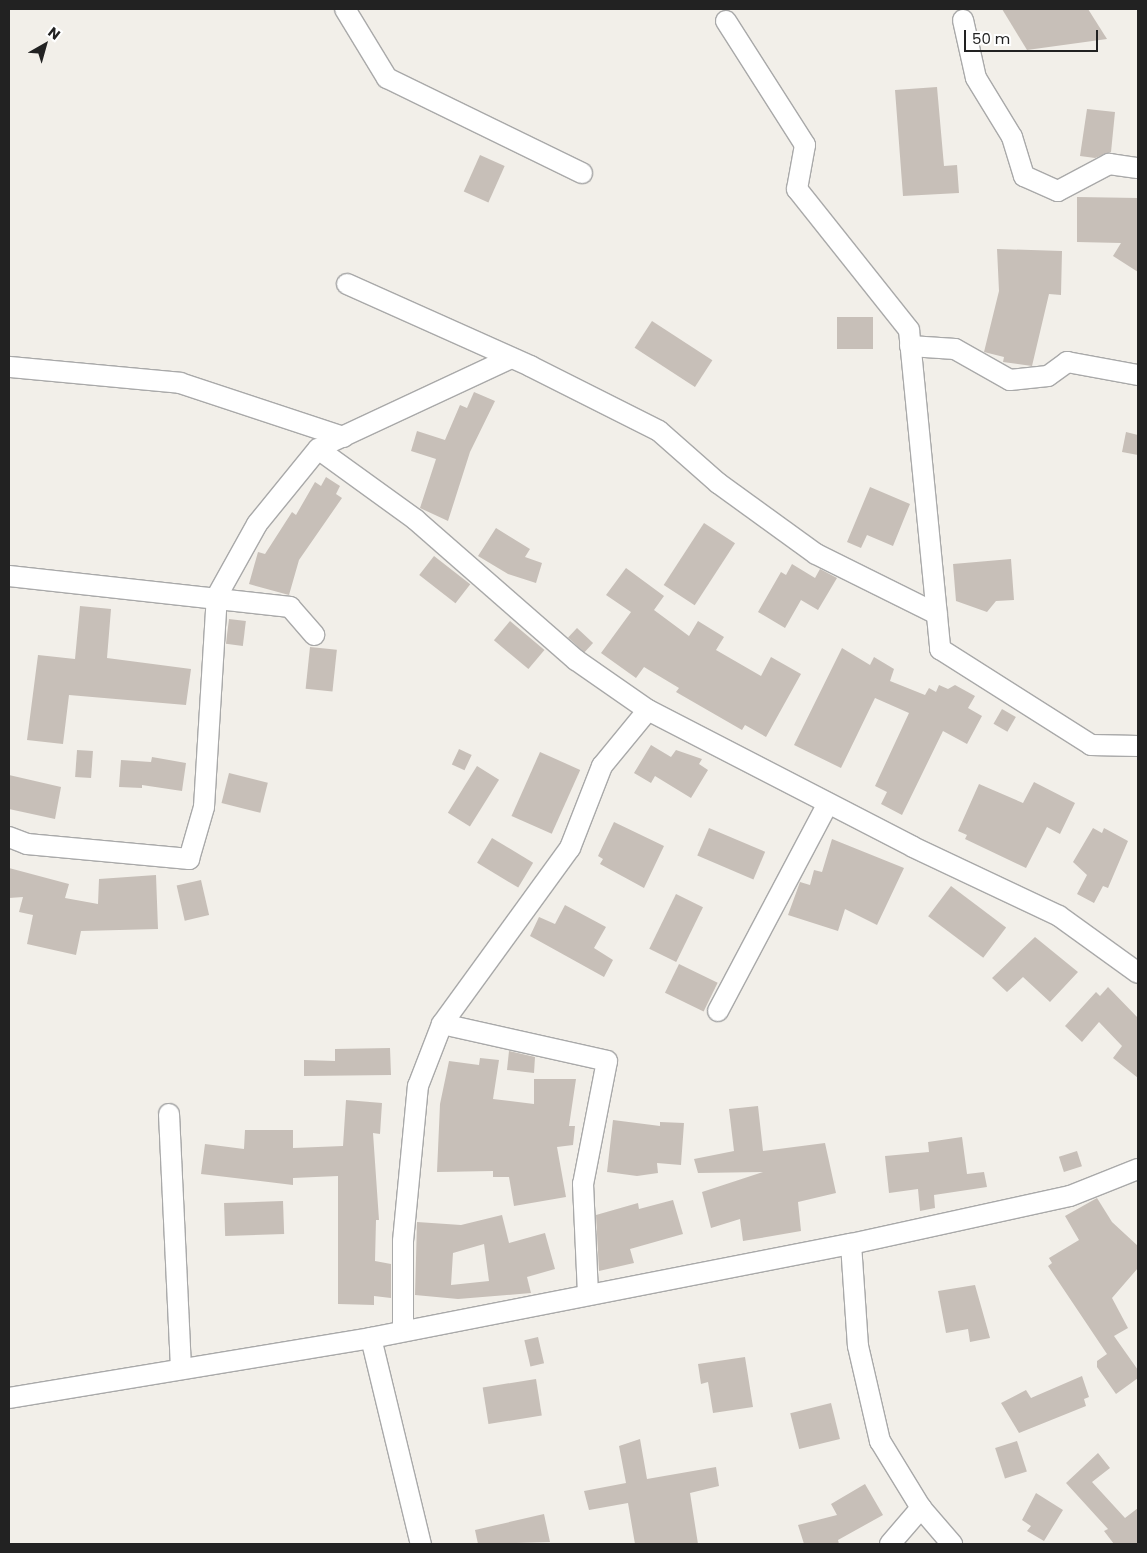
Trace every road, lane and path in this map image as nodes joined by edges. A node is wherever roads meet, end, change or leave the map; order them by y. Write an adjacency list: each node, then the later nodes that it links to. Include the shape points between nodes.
1 (345, 9): 5 (street, via 387,78)
2 (964, 20): 4 (street, via 976,78 1012,137 1024,176 1058,191 1109,164)
3 (726, 21): 7 (street, via 805,145 797,189 909,330)
4 (1138, 168)
5 (582, 172)
6 (347, 284): 8 (street)
7 (910, 346): 10 (street, via 955,350 1010,380 1048,376 1068,362); 15 (street)
8 (511, 358): 11 (street); 15 (street, via 659,431 718,483 816,554)
9 (9, 367): 11 (street, via 180,383)
10 (1138, 375)
11 (343, 437): 12 (street)
12 (318, 448): 14 (street, via 257,524); 17 (street, via 416,520 576,660)
13 (9, 576): 14 (street)
14 (217, 596): 16 (street, via 290,607); 20 (street, via 204,807 188,859 27,844)
15 (937, 614): 18 (street, via 940,649 1091,745)
16 (314, 635)
17 (648, 710): 19 (street); 23 (street, via 602,766 570,848)
18 (1138, 746)
19 (828, 803): 21 (street, via 1060,916); 22 (street)
20 (9, 837)
21 (1138, 973)
22 (718, 1011)
23 (442, 1024): 27 (street, via 607,1061 583,1184); 28 (street, via 418,1086 403,1241)
24 (169, 1114): 30 (street)
25 (1138, 1169): 26 (street, via 1070,1196)
26 (851, 1244): 27 (street); 32 (street, via 858,1346 878,1433)
27 (588, 1295): 28 (street)
28 (403, 1332): 29 (street)
29 (371, 1338): 30 (street); 33 (street)
30 (181, 1369): 31 (street)
31 (9, 1398)
32 (921, 1508): 34 (street); 35 (street)
33 (421, 1544)
34 (890, 1544)
35 (952, 1544)

